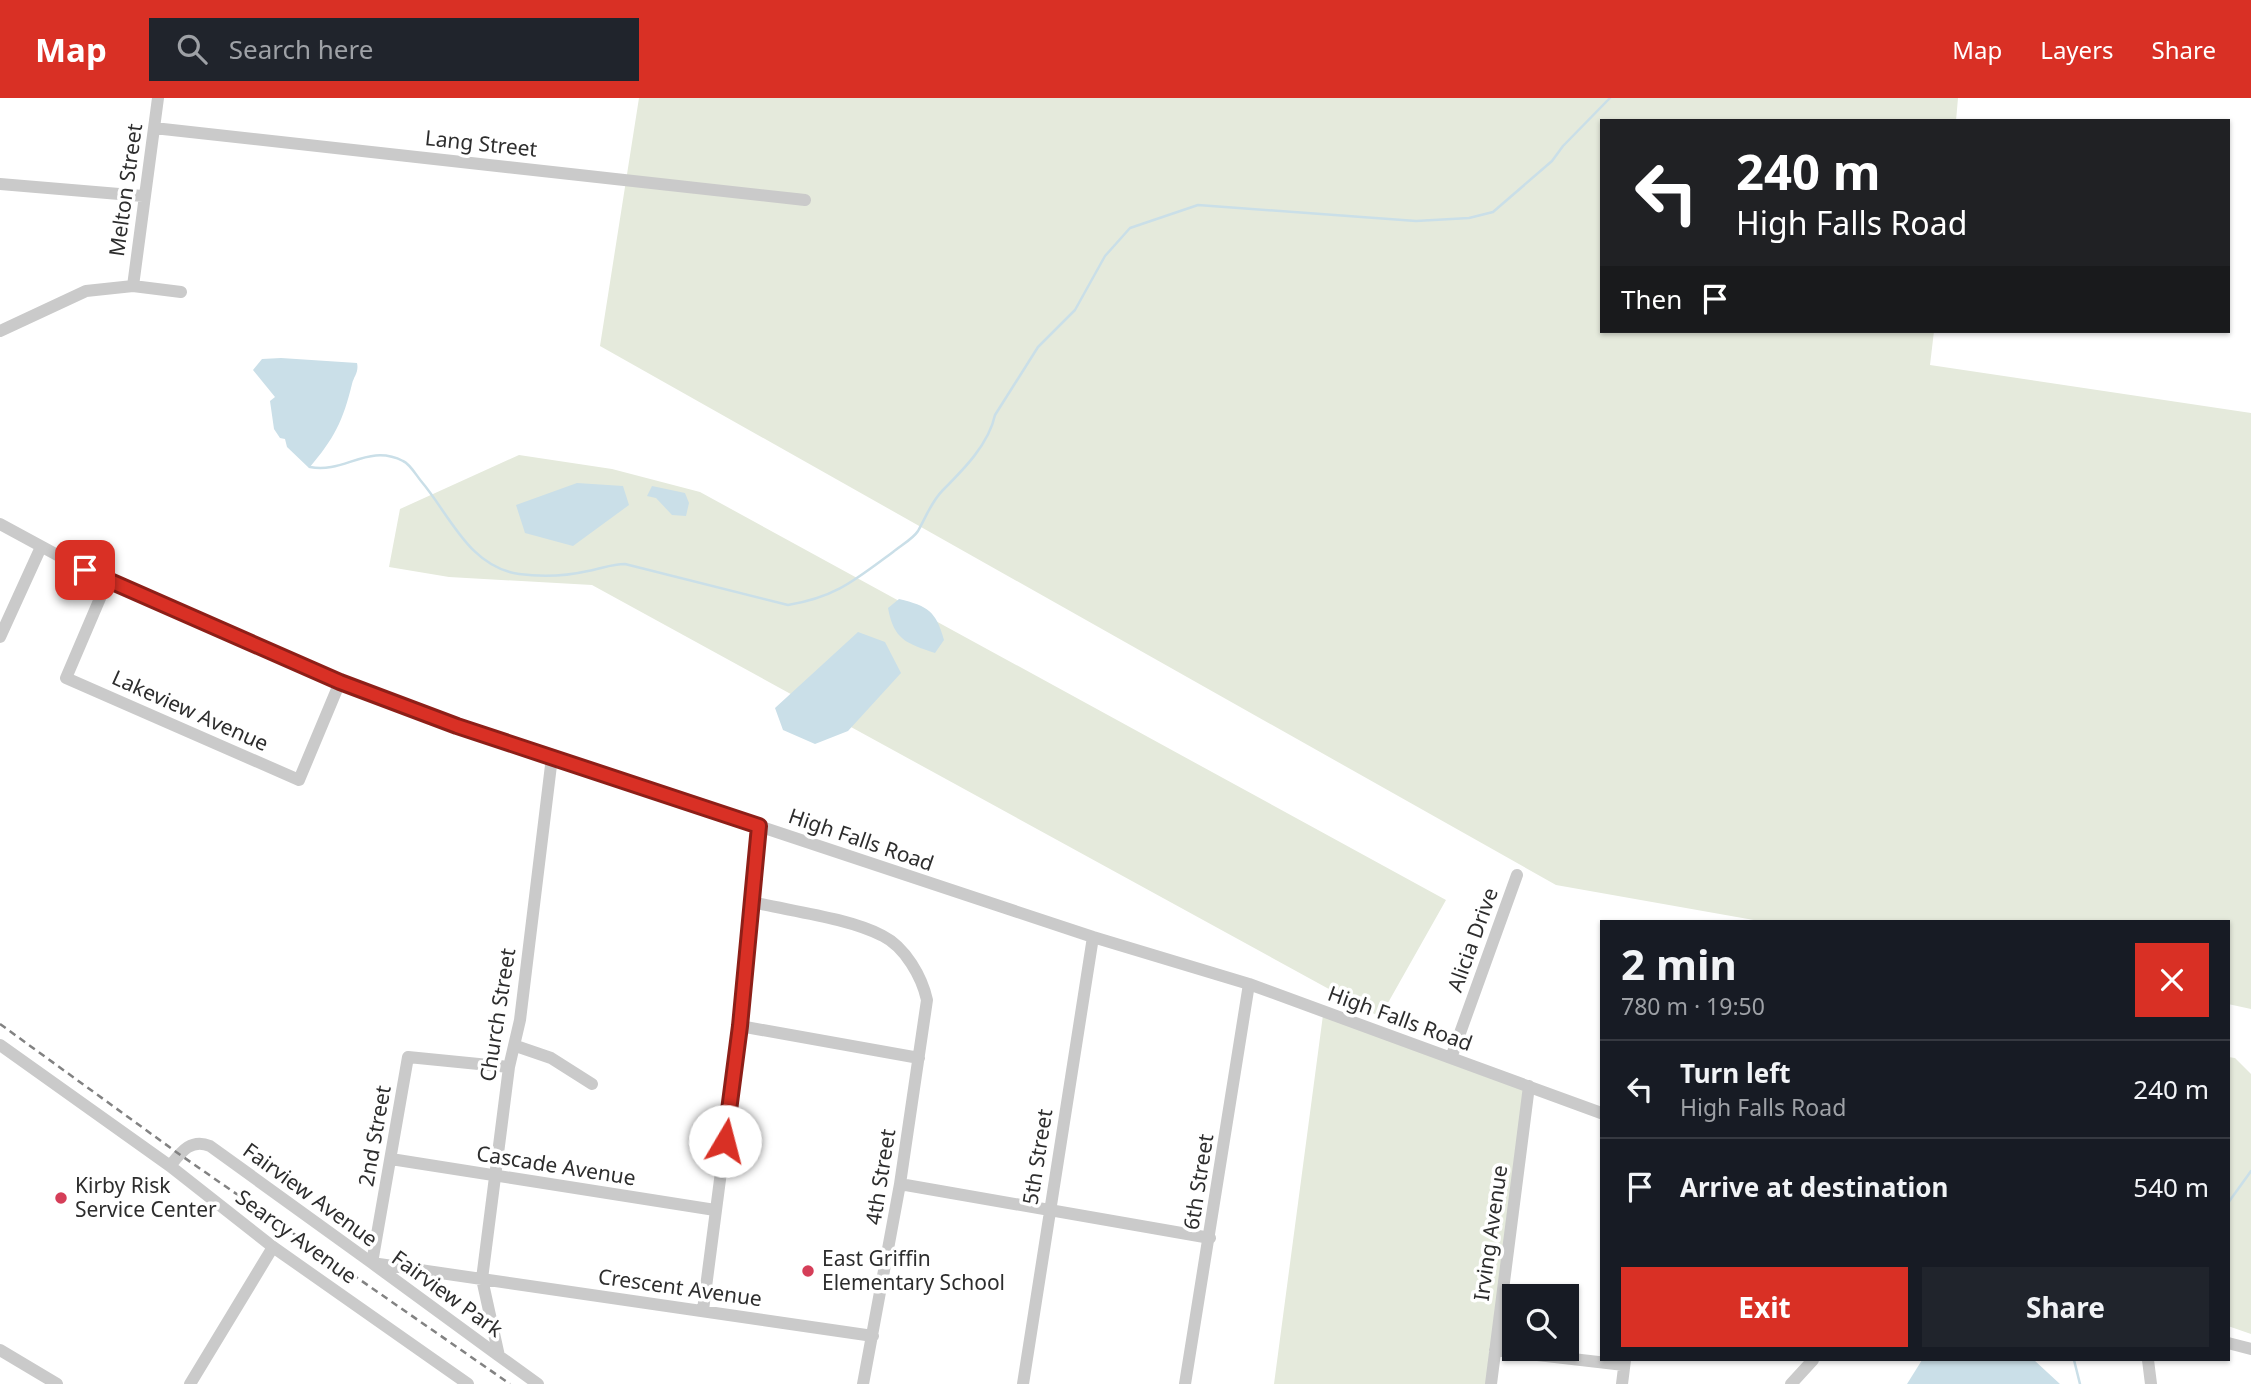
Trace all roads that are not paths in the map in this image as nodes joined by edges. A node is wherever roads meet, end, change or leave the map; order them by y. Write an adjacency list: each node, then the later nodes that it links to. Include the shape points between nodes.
1 (158, 98): 2 (street, Melton Street)
2 (154, 128): 4 (street, Melton Street); 5 (street, Lang Street)
3 (0, 184): 4 (street)
4 (143, 196): 6 (street, Melton Street)
5 (805, 200)
6 (133, 286): 7 (street); 8 (street, via 86,291)
7 (181, 292)
8 (0, 331)
9 (0, 524): 10 (street, High Falls Road)
10 (41, 547): 11 (street, High Falls Road); 12 (street)
11 (107, 582): 13 (street, High Falls Road); 13 (street, Lakeview Avenue, via 66,678 299,780)
12 (1, 633)
13 (340, 682): 14 (street, High Falls Road)
14 (552, 757): 15 (street, High Falls Road); 22 (street, Church Street)
15 (759, 826): 17 (street); 18 (street, High Falls Road)
16 (1517, 875): 24 (street, Alicia Drive)
17 (752, 902): 20 (street); 23 (street, 4th Street, via 885,936 919,977 927,1000)
18 (1093, 937): 19 (street, High Falls Road); 33 (street, 5th Street)
19 (1249, 985): 24 (street, High Falls Road); 35 (street, 6th Street)
20 (740, 1026): 23 (street); 34 (street)
21 (0, 1045): 30 (street, Searcy Avenue)
22 (516, 1046): 25 (street, Church Street); 26 (street, via 551,1058)
23 (919, 1058): 32 (street, 4th Street)
24 (1451, 1058): 27 (street, High Falls Road)
25 (509, 1068): 29 (street, 2nd Street, via 408,1057); 31 (street, Church Street)
26 (592, 1084)
27 (1529, 1086): 28 (street, High Falls Road); 44 (street, Irving Avenue)
28 (1600, 1113)
29 (391, 1159): 31 (street, Cascade Avenue); 37 (street, 2nd Street)
30 (170, 1166): 36 (street, Searcy Avenue); 37 (street, Fairview Avenue, via 187,1147 196,1143 210,1146)
31 (494, 1177): 34 (street, Cascade Avenue); 38 (street, Church Street)
32 (900, 1184): 33 (street); 40 (street, 4th Street)
33 (1049, 1207): 35 (street); 55 (street, 5th Street)
34 (715, 1210): 39 (street)
35 (1210, 1238): 56 (street, 6th Street)
36 (272, 1247): 50 (street); 52 (street, Searcy Avenue)
37 (372, 1263): 38 (street, Fairview Avenue); 45 (street, Fairview Park)
38 (482, 1279): 39 (street, Crescent Avenue); 45 (street)
39 (702, 1310): 40 (street, Crescent Avenue)
40 (873, 1336): 54 (street, 4th Street)
41 (2230, 1344): 42 (street)
42 (2251, 1349)
43 (0, 1350): 51 (street)
44 (1495, 1350): 46 (street); 57 (street, Irving Avenue)
45 (499, 1356): 53 (street)
46 (1600, 1360)
47 (1812, 1361): 59 (street)
48 (2148, 1361): 60 (street)
49 (1624, 1362): 58 (street)
50 (194, 1383)
51 (57, 1384)
52 (468, 1384)
53 (538, 1384)
54 (863, 1384)
55 (1023, 1384)
56 (1185, 1384)
57 (1491, 1384)
58 (1622, 1384)
59 (1791, 1384)
60 (2151, 1384)

